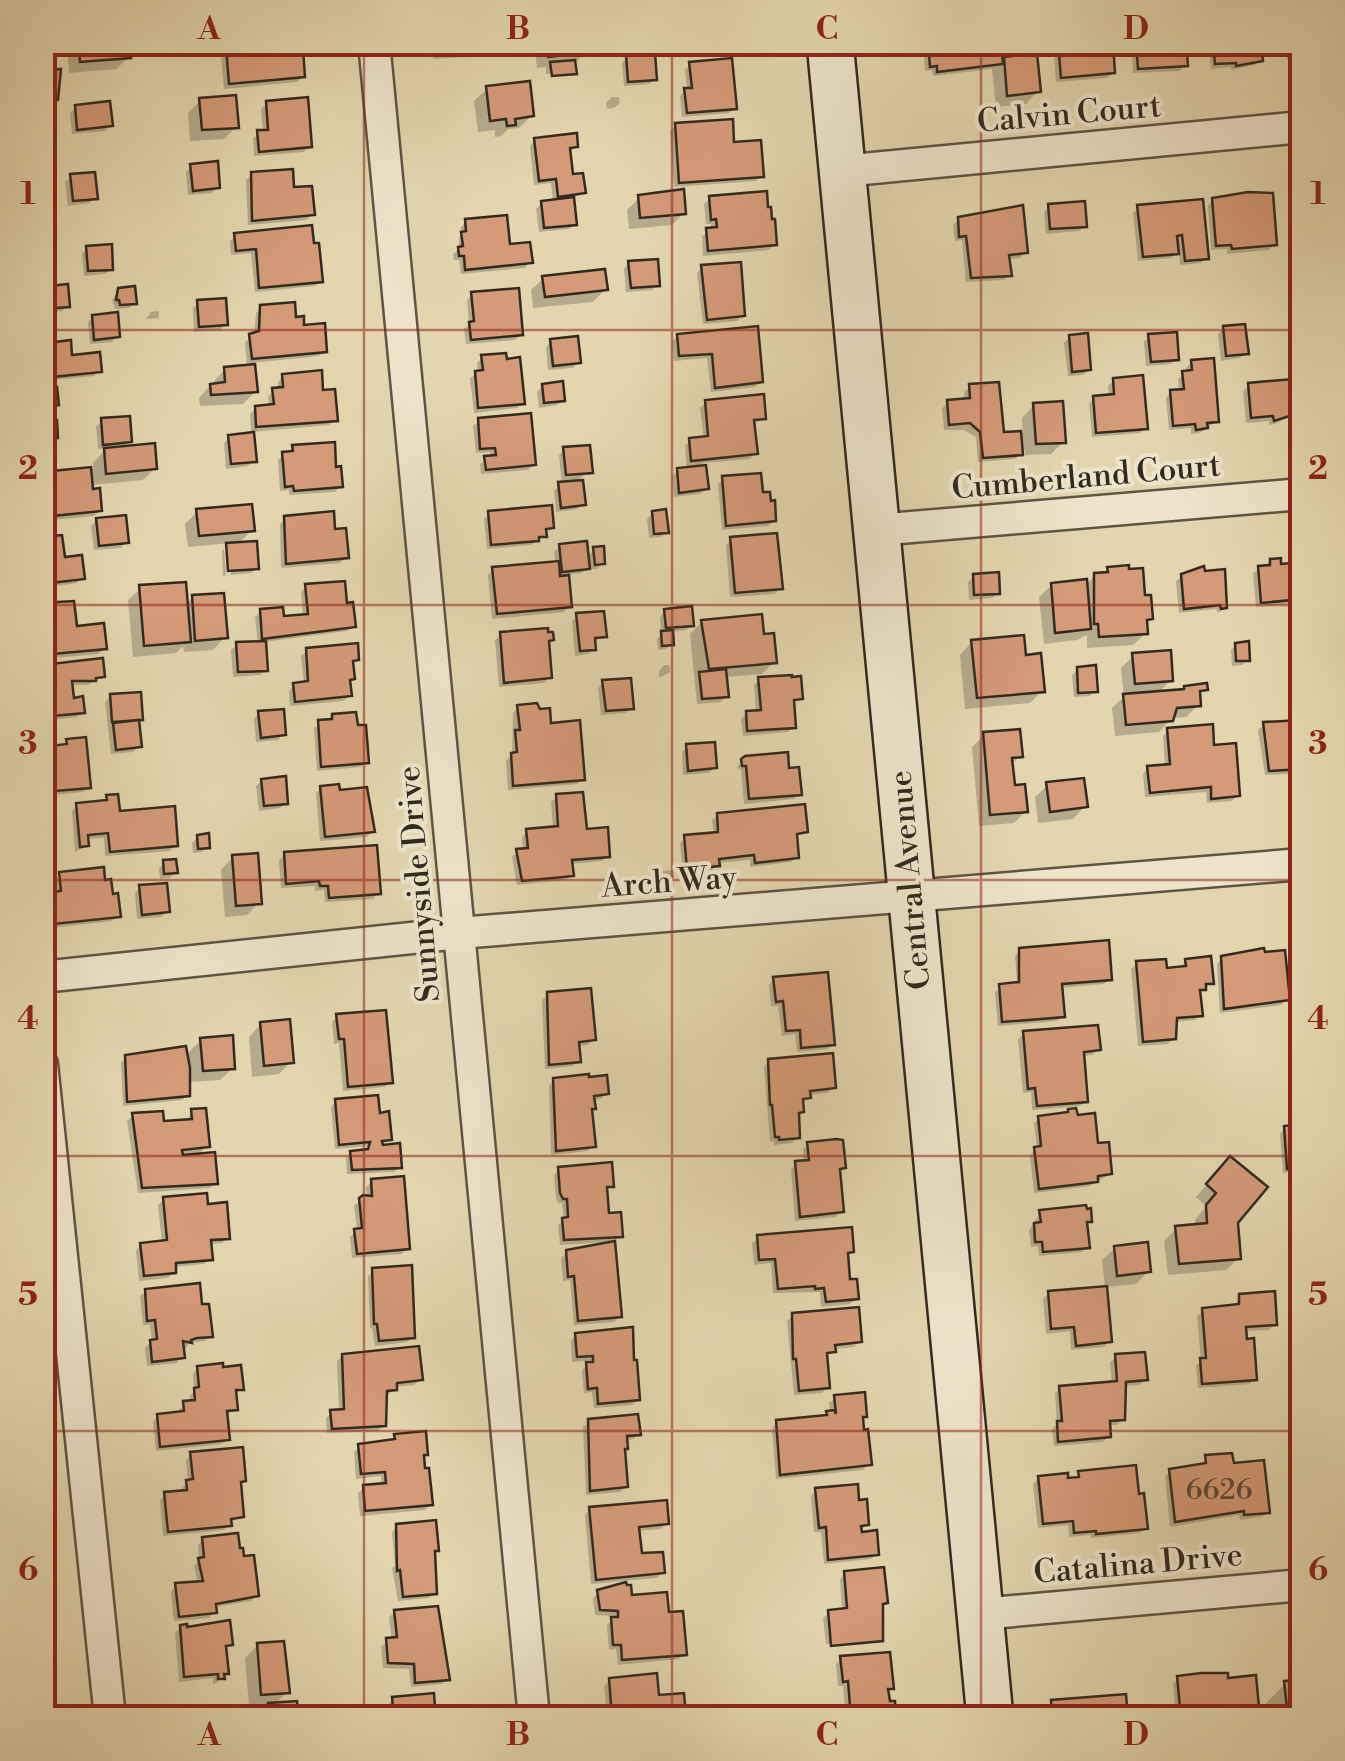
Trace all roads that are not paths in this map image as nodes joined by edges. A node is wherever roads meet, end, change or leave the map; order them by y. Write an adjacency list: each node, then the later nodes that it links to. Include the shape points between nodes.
1 (374, 42): 9 (street, Sunnyside Drive)
2 (830, 42): 4 (main road, Central Avenue)
3 (1302, 127): 4 (street, Calvin Court)
4 (842, 170): 6 (main road, Central Avenue)
5 (1302, 494): 6 (street, Cumberland Court)
6 (876, 530): 8 (main road, Central Avenue)
7 (1302, 864): 8 (street, Arch Way)
8 (912, 898): 9 (street, Arch Way); 13 (main road, Central Avenue)
9 (459, 933): 10 (street, Arch Way); 15 (street, Sunnyside Drive)
10 (42, 977)
11 (42, 1064): 14 (street)
12 (1302, 1585): 13 (street, Catalina Drive)
13 (980, 1614): 16 (main road, Central Avenue)
14 (110, 1718)
15 (534, 1718)
16 (990, 1718)

